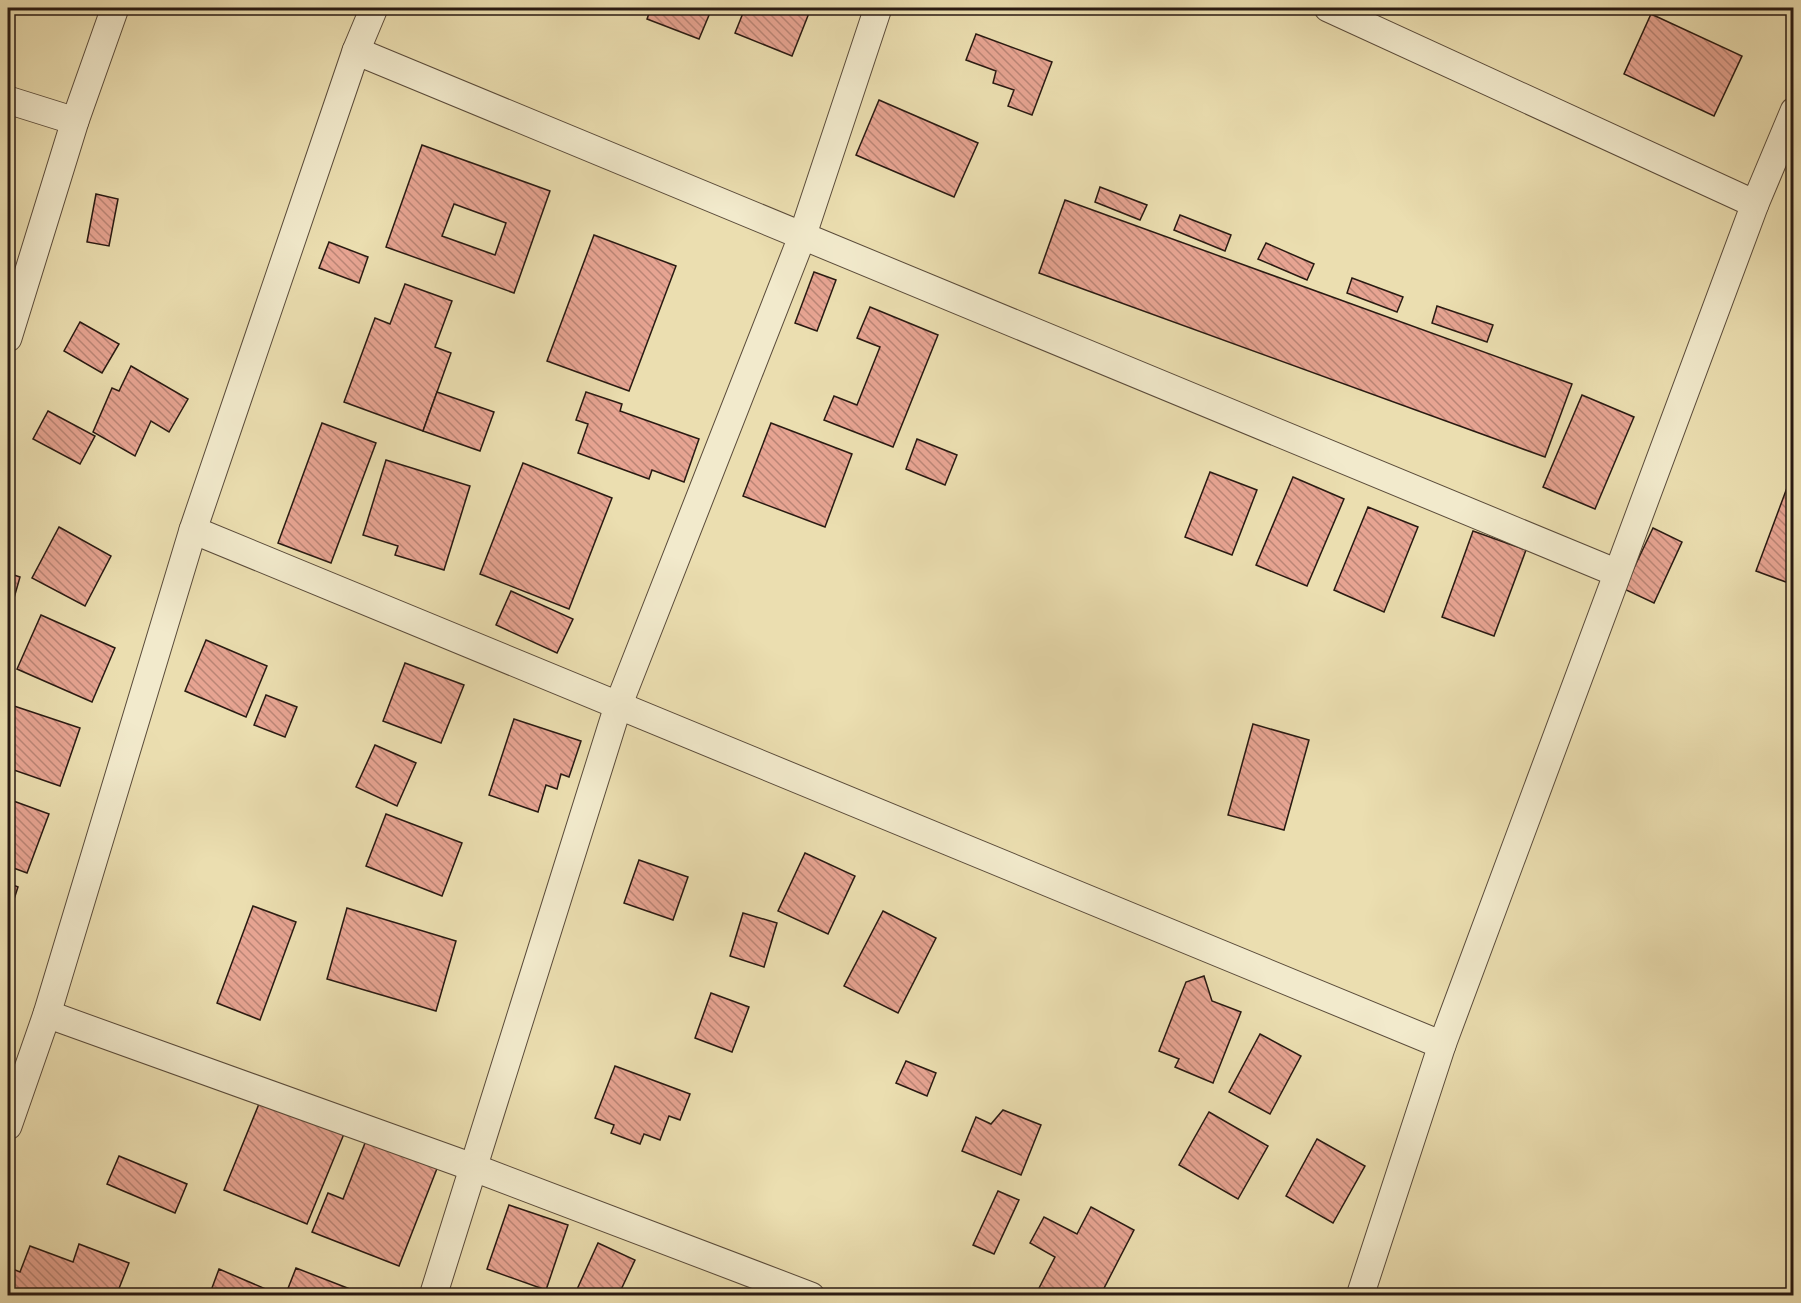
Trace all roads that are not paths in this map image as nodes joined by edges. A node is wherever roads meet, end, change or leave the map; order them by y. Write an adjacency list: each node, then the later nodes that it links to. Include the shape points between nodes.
1 (115, 8): 8 (street)
2 (374, 8): 5 (street)
3 (878, 8): 10 (street)
4 (1328, 8): 9 (street)
5 (356, 51): 10 (street); 12 (street)
6 (8, 100): 8 (street)
7 (1794, 111): 9 (street)
8 (75, 121): 11 (street)
9 (1755, 204): 13 (street)
10 (802, 237): 13 (street); 14 (street)
11 (8, 338)
12 (193, 530): 14 (street); 15 (street)
13 (1617, 573): 16 (street)
14 (618, 706): 16 (street); 18 (street)
15 (47, 1014): 17 (street); 18 (street)
16 (1442, 1045): 21 (street)
17 (8, 1126)
18 (472, 1167): 19 (street); 20 (street)
19 (433, 1296)
20 (811, 1296)
21 (1360, 1296)

